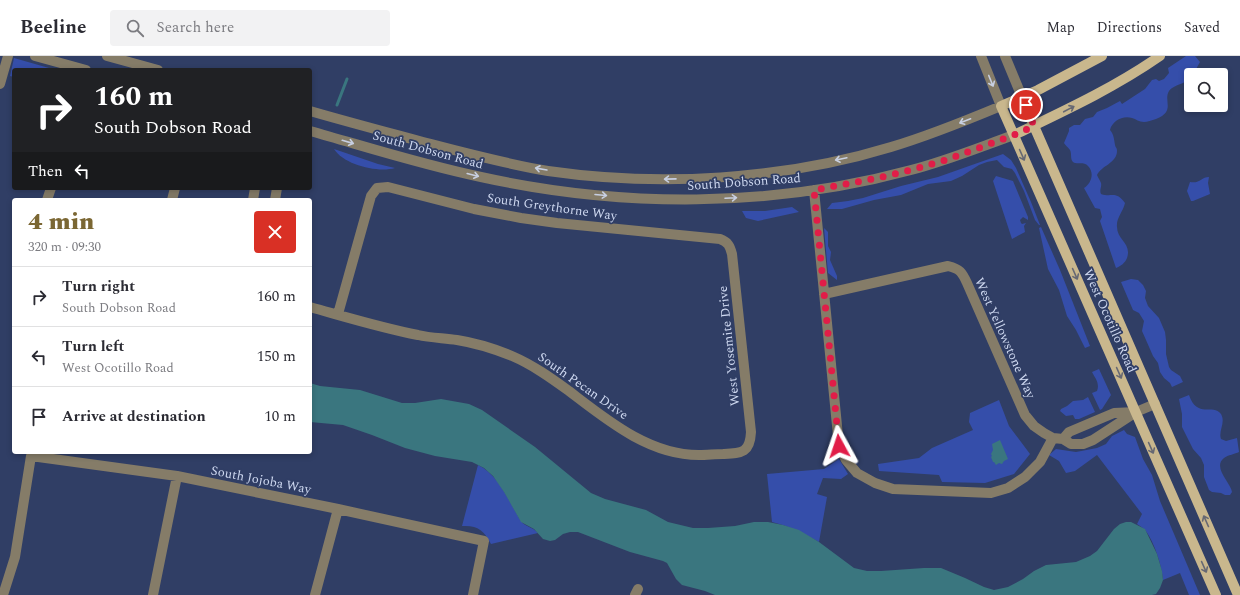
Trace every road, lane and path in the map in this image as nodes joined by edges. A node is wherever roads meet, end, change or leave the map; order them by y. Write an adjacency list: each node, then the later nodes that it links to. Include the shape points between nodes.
1 (8, 56): 10 (street)
2 (35, 56): 8 (street)
3 (107, 56): 9 (street)
4 (981, 56): 12 (street, West Ocotillo Road, one-way to 12)
5 (1005, 56): 11 (street, West Ocotillo Road)
6 (1102, 56): 11 (main road, South Dobson Road)
7 (1160, 56): 14 (main road, South Dobson Road, one-way to 7, via 1118,83)
8 (79, 68)
9 (151, 68)
10 (0, 84)
11 (1022, 97): 12 (main road, South Dobson Road); 14 (main road, West Ocotillo Road)
12 (1001, 106): 13 (street, South Dobson Road, one-way to 13, via 890,147 848,158 742,176 665,179 585,176 509,164); 16 (main road, West Ocotillo Road)
13 (312, 112)
14 (1034, 126): 16 (main road, South Dobson Road); 22 (main road, West Ocotillo Road)
15 (312, 132): 17 (street, South Dobson Road, one-way to 17, via 480,177 564,192 646,198 721,199)
16 (1014, 135): 17 (street, South Dobson Road, via 911,170); 23 (main road, West Ocotillo Road, one-way to 23)
17 (814, 190): 19 (street)
18 (726, 241): 21 (street, South Greythorne Way, via 521,218 388,187 376,188 371,196); 27 (street, West Yosemite Drive, via 731,247 732,254 751,432)
19 (824, 294): 25 (street, West Yellowstone Way, via 948,266 958,268 963,274 1025,416 1044,433); 25 (street, via 839,446 857,473 868,480 893,489 991,493 1008,488 1025,477)
20 (312, 308): 21 (street, South Pecan Drive)
21 (338, 314): 27 (street, South Pecan Drive, via 421,336 459,340 513,356 540,370 631,435 673,452 698,455 738,453)
22 (1155, 404): 23 (street); 35 (main road, West Ocotillo Road, one-way to 22)
23 (1136, 412): 24 (street, via 1114,413); 26 (street); 34 (main road, West Ocotillo Road, one-way to 34)
24 (1085, 425): 25 (street); 26 (street)
25 (1058, 439): 26 (street, via 1071,444)
26 (1093, 440)
27 (747, 449)
28 (176, 476): 29 (street, South Jojoba Way); 30 (street, South Jojoba Way, via 31,456 15,557); 31 (street)
29 (338, 509): 32 (street); 33 (street, South Jojoba Way, via 484,541)
30 (1, 595)
31 (153, 595)
32 (315, 595)
33 (473, 595)
34 (1216, 595)
35 (1238, 595)

